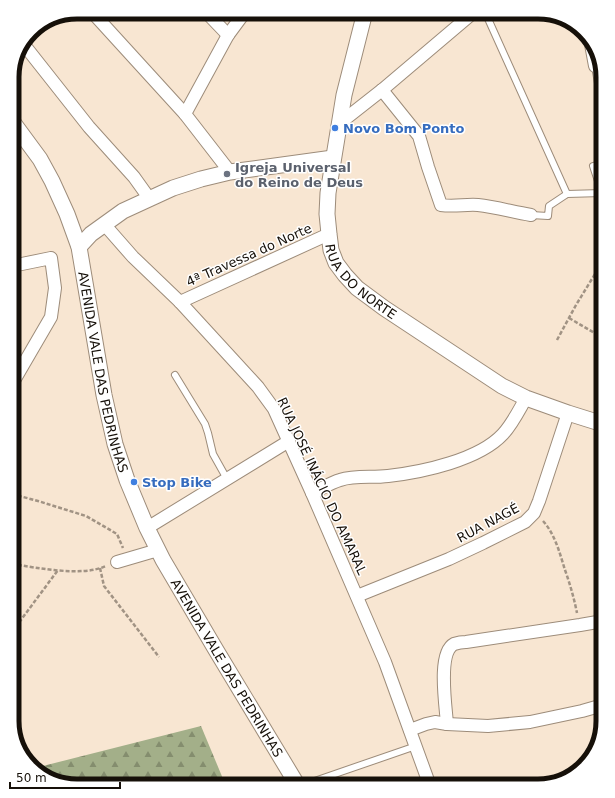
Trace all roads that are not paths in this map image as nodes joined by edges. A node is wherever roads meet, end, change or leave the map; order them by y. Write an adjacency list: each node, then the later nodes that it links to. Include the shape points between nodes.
1 (98, 19): 12 (street)
2 (213, 19): 7 (street)
3 (240, 19): 7 (street)
4 (363, 19): 13 (street, RUA DO NORTE, via 344,95)
5 (466, 19): 11 (street)
6 (487, 19): 22 (lane)
7 (228, 35): 12 (street)
8 (27, 48): 23 (street)
9 (595, 66): 10 (lane)
10 (596, 72)
11 (382, 90): 13 (street); 24 (street, via 419,136 441,205 478,205)
12 (185, 114): 19 (street)
13 (340, 123): 17 (street, RUA DO NORTE)
14 (19, 130): 16 (street, AVENIDA VALE DAS PEDRINHAS)
15 (19, 139): 16 (street)
16 (28, 142): 27 (street, AVENIDA VALE DAS PEDRINHAS, via 52,181)
17 (333, 158): 19 (street); 26 (street, RUA DO NORTE, via 328,193)
18 (596, 165): 20 (lane, via 593,166)
19 (230, 172): 23 (street, via 173,188)
20 (596, 174)
21 (596, 193): 22 (lane)
22 (567, 194): 24 (lane, via 549,206 548,216)
23 (150, 198): 25 (street)
24 (530, 215)
25 (104, 224): 27 (street); 29 (street, RUA JOSÉ INÁCIO DO AMARAL, via 133,257)
26 (328, 234): 29 (street, 4ª Travessa do Norte); 32 (street, RUA DO NORTE, via 336,263 344,276 357,288 502,386)
27 (79, 247): 38 (street, AVENIDA VALE DAS PEDRINHAS, via 104,395 115,444)
28 (19, 265): 30 (street, via 51,258 55,288 51,317)
29 (180, 302): 35 (street, RUA JOSÉ INÁCIO DO AMARAL, via 258,387 274,409)
30 (19, 372)
31 (175, 376): 36 (lane, via 205,424 213,454)
32 (526, 398): 33 (street, RUA DO NORTE); 37 (street, via 503,434 472,455 422,471 340,480)
33 (568, 413): 34 (street, RUA DO NORTE); 41 (street, RUA NAGÉ, via 539,501 534,513 525,522 449,559)
34 (596, 422)
35 (289, 441): 36 (street); 37 (street, RUA JOSÉ INÁCIO DO AMARAL)
36 (227, 479): 38 (street)
37 (312, 493): 41 (street, RUA JOSÉ INÁCIO DO AMARAL)
38 (147, 528): 39 (street, AVENIDA VALE DAS PEDRINHAS)
39 (154, 551): 40 (street); 47 (street, AVENIDA VALE DAS PEDRINHAS)
40 (127, 559)
41 (357, 596): 45 (street, RUA JOSÉ INÁCIO DO AMARAL)
42 (596, 622): 44 (street, via 454,644 445,656)
43 (596, 707): 44 (street, via 530,722 488,726)
44 (447, 724): 45 (street, via 436,722)
45 (410, 730): 46 (street, RUA JOSÉ INÁCIO DO AMARAL)
46 (416, 746): 48 (lane); 49 (street, RUA JOSÉ INÁCIO DO AMARAL)
47 (295, 779)
48 (319, 779)
49 (428, 779)

